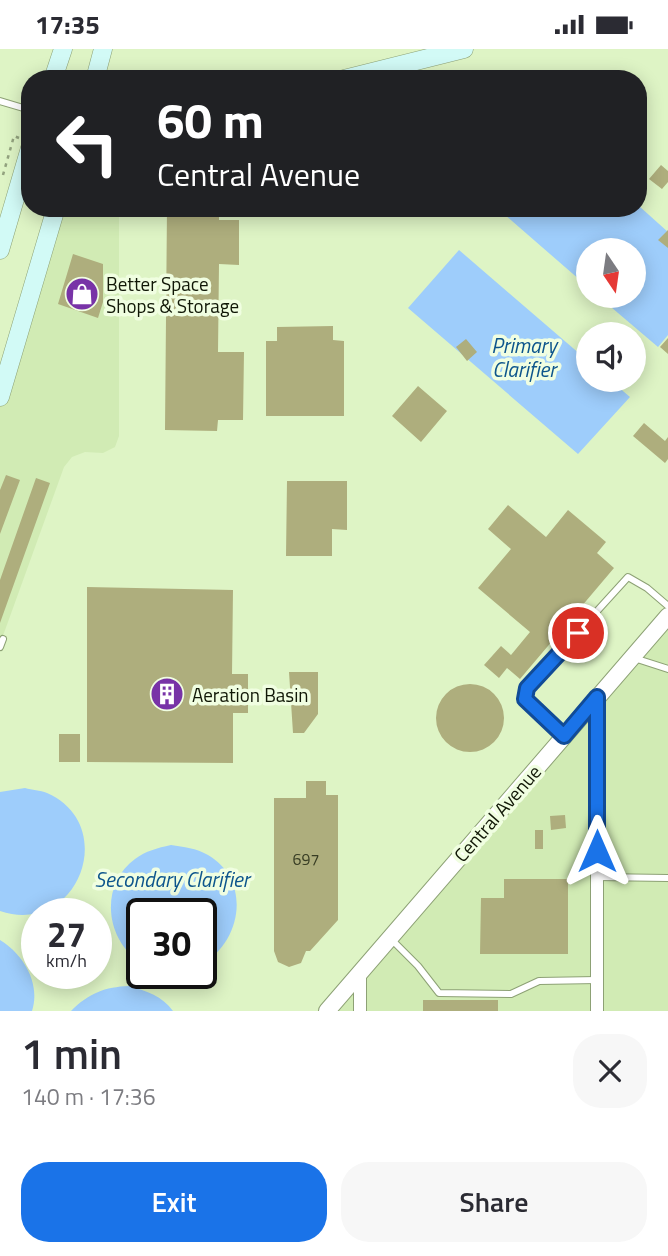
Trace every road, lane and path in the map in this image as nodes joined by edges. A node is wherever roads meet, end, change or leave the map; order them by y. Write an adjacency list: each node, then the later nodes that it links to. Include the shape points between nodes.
1 (63, 49): 4 (main road)
2 (103, 49): 5 (main road)
3 (464, 49): 6 (main road)
4 (56, 70)
5 (97, 70)
6 (380, 70)
7 (0, 101): 8 (lane)
8 (21, 107)
9 (14, 137): 11 (path)
10 (21, 178): 13 (main road)
11 (0, 185)
12 (53, 217): 14 (main road)
13 (0, 250)
14 (0, 397)
15 (668, 606): 22 (lane, via 628,577 527,688 525,699)
16 (668, 615): 19 (street, Central Avenue)
17 (3, 639): 18 (lane)
18 (0, 647)
19 (632, 657): 20 (lane); 21 (street, Central Avenue)
20 (668, 669)
21 (597, 697): 22 (street, Central Avenue); 23 (street)
22 (564, 736): 25 (street, Central Avenue)
23 (597, 877): 24 (lane); 27 (street)
24 (668, 878)
25 (389, 938): 26 (street, Central Avenue); 27 (lane, via 439,993 511,994 539,981)
26 (360, 972): 28 (street, Central Avenue); 29 (street)
27 (597, 980): 30 (street)
28 (327, 1011)
29 (360, 1011)
30 (597, 1011)

